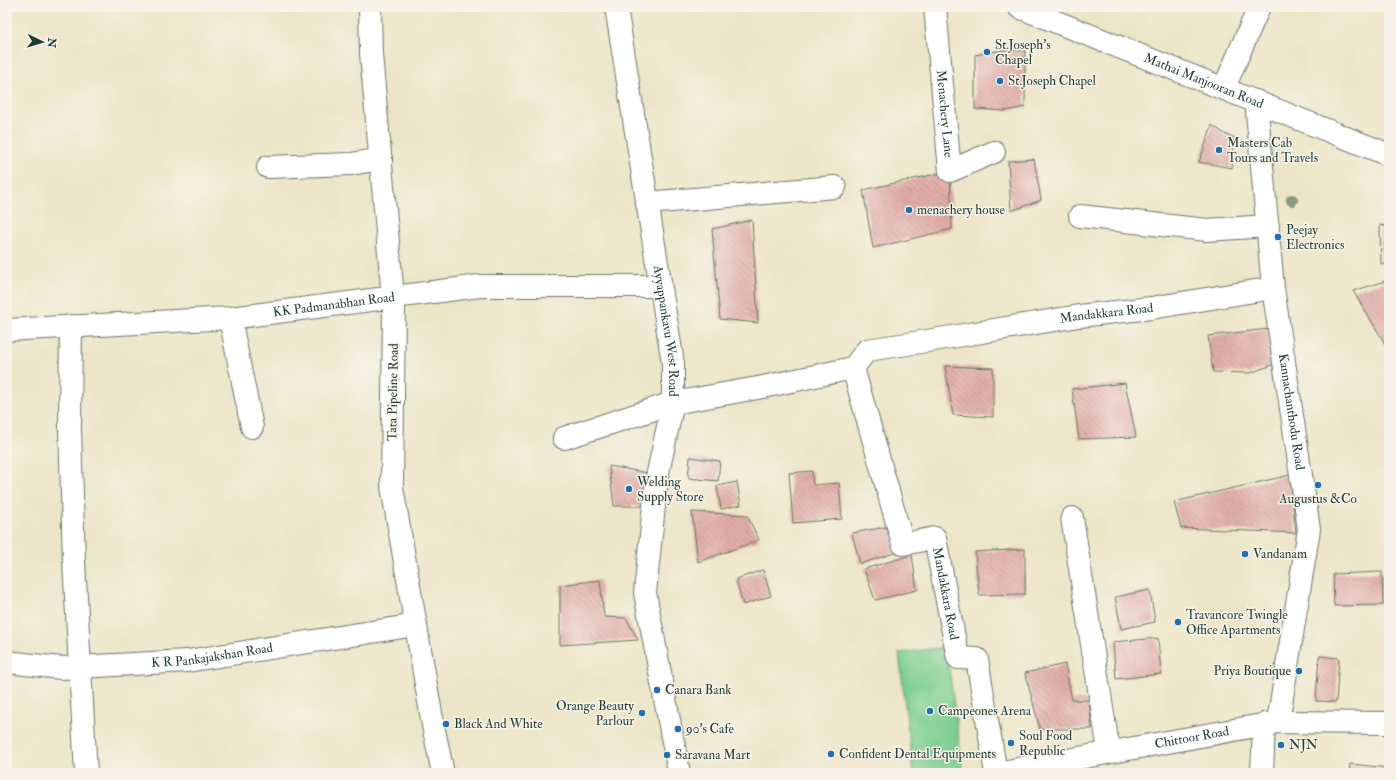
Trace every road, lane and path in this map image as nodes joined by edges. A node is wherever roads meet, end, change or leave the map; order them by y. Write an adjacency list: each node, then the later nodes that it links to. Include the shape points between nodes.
1 (370, 7): 10 (street, Tata Pipeline Road, via 371,54)
2 (616, 7): 13 (street, Ayyappankavu West Road)
3 (935, 7): 8 (street, Menachery Lane, via 950,171)
4 (1019, 7): 6 (street, Mathai Manjooran Road)
5 (1260, 7): 6 (street)
6 (1224, 88): 7 (street, Mathai Manjooran Road)
7 (1256, 101): 9 (street, Mathai Manjooran Road); 15 (street, Kannachanthodu Road)
8 (994, 152)
9 (1389, 155)
10 (381, 159): 11 (street, via 351,164); 18 (street, Tata Pipeline Road)
11 (268, 167)
12 (836, 187): 13 (street)
13 (647, 203): 16 (street, Ayyappankavu West Road)
14 (1080, 216): 15 (street, via 1207,230)
15 (1268, 226): 17 (street, Kannachanthodu Road)
16 (660, 286): 18 (street, KK Padmanabhan Road, via 480,286); 23 (street, Ayyappankavu West Road, via 673,363)
17 (1274, 288): 22 (street, Mandakkara Road, via 867,350); 30 (street, Kannachanthodu Road, via 1309,529)
18 (393, 297): 19 (street, KK Padmanabhan Road); 27 (street, Tata Pipeline Road, via 392,487)
19 (230, 318): 20 (street, KK Padmanabhan Road); 24 (street)
20 (71, 326): 21 (street, KK Padmanabhan Road); 29 (street, via 70,435)
21 (7, 330)
22 (853, 368): 23 (street); 36 (street, Mandakkara Road, via 903,544 935,538 958,658 977,659)
23 (673, 403): 25 (street); 35 (street, Ayyappankavu West Road, via 657,477 645,593)
24 (252, 427)
25 (564, 438)
26 (1072, 518): 32 (street)
27 (416, 625): 29 (street, K R Pankajakshan Road, via 187,661); 34 (street, Tata Pipeline Road)
28 (7, 662): 29 (street, K R Pankajakshan Road, via 61,668)
29 (80, 667): 33 (street)
30 (1271, 723): 31 (street, Chittoor Road); 32 (street, Chittoor Road); 37 (street, Kannachanthodu Road)
31 (1389, 723)
32 (1109, 752): 36 (street, Chittoor Road)
33 (86, 773)
34 (442, 773)
35 (679, 773)
36 (996, 773)
37 (1262, 773)

